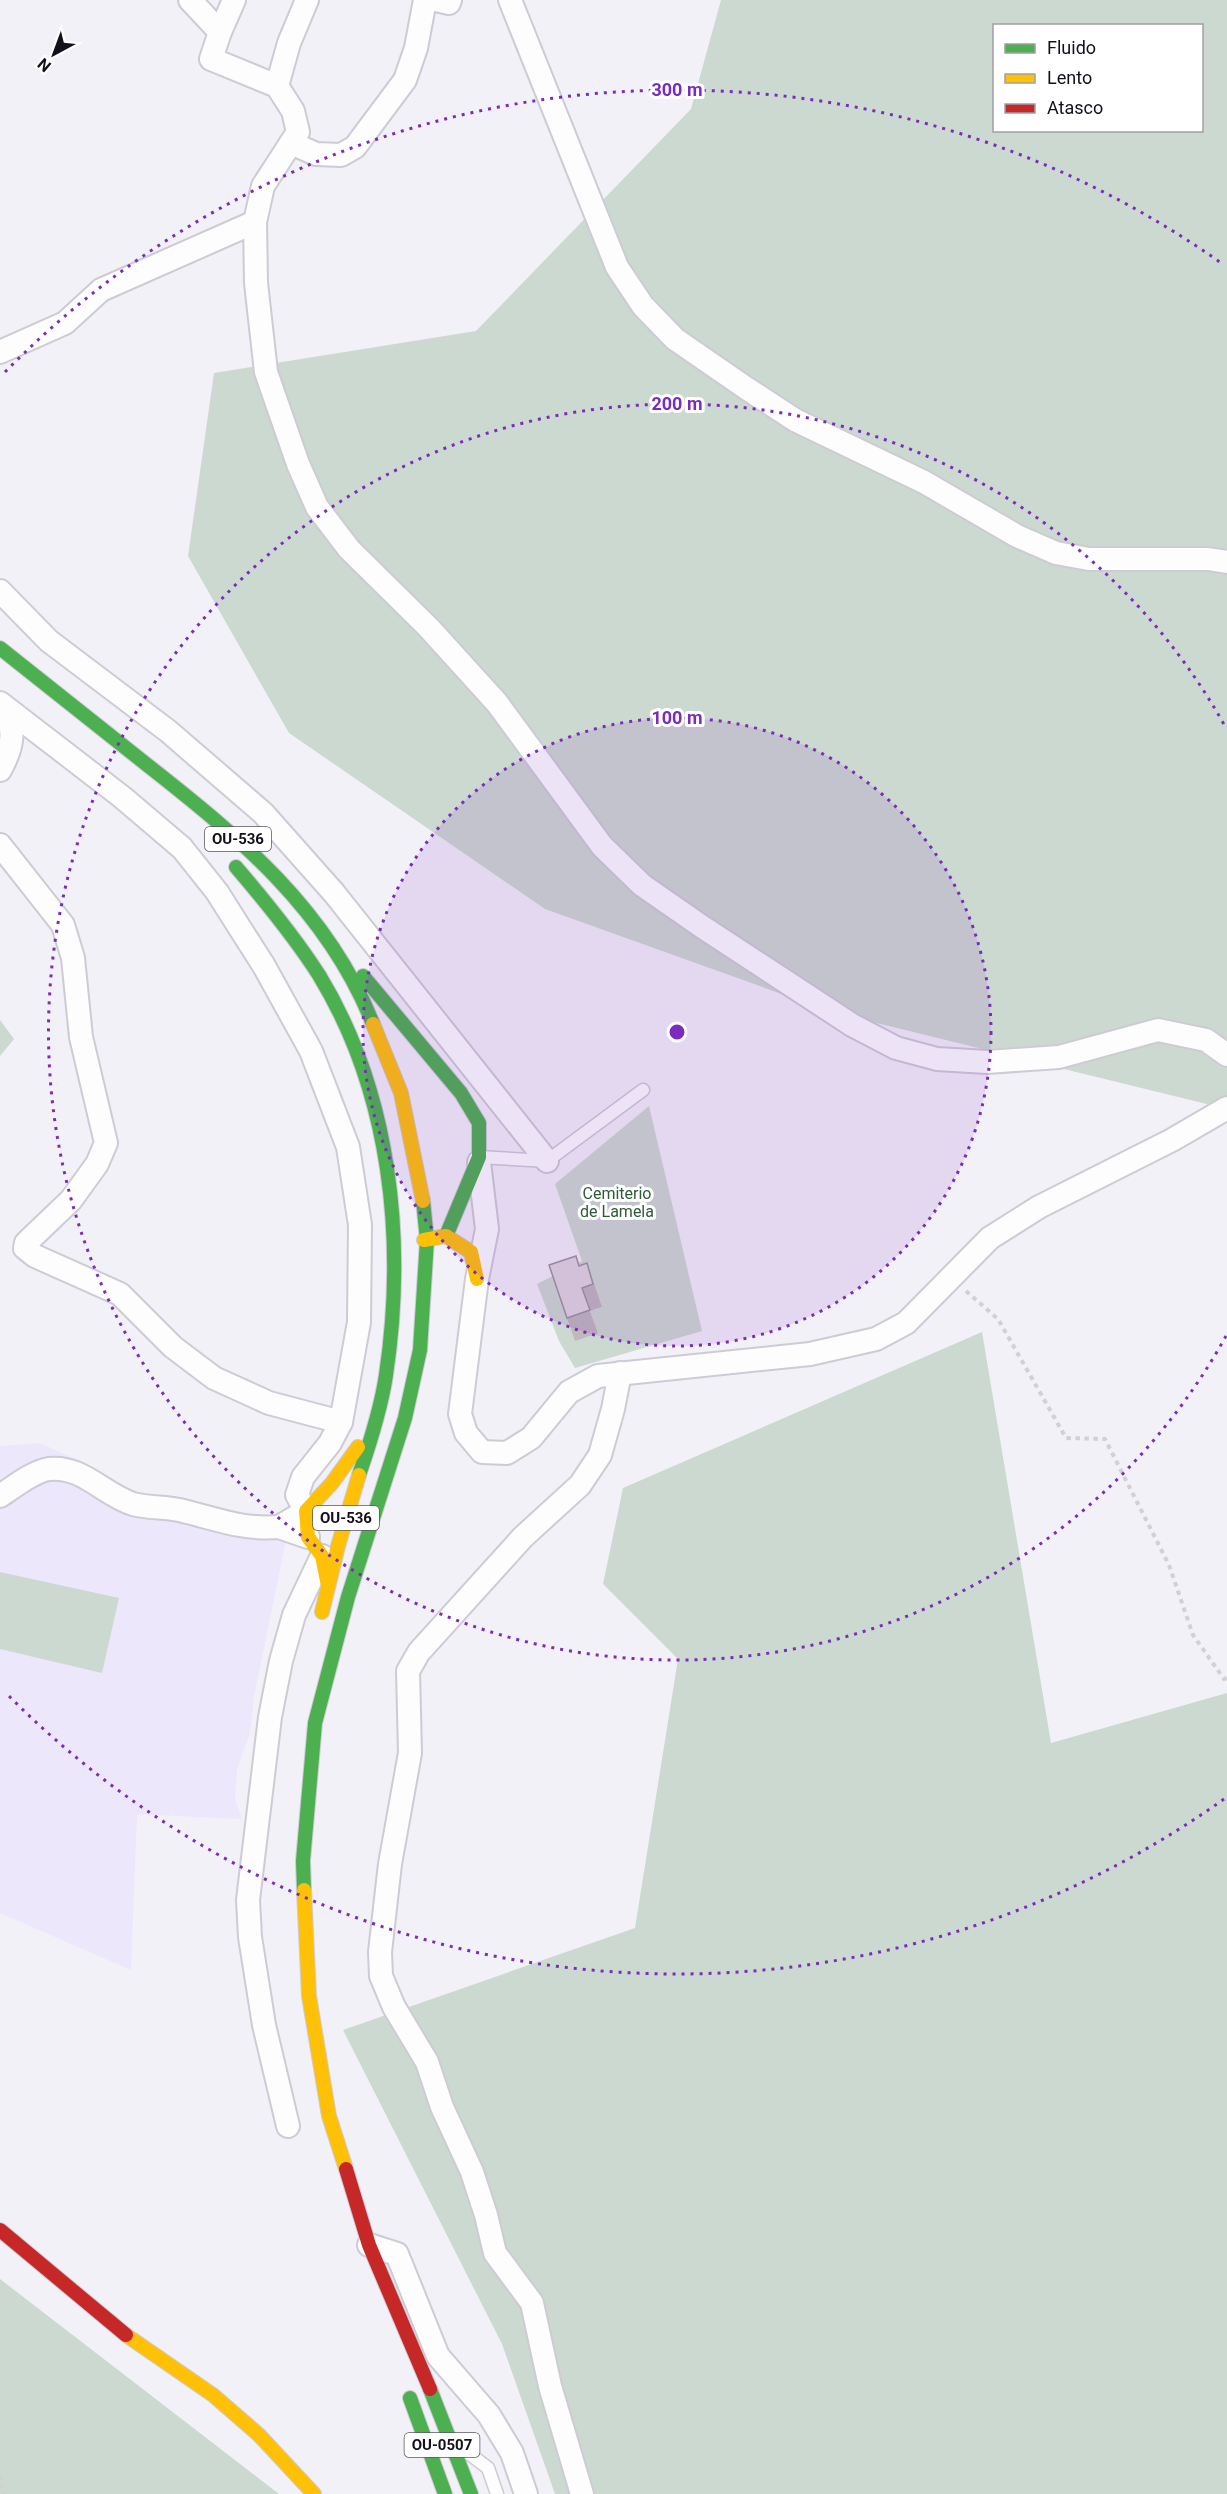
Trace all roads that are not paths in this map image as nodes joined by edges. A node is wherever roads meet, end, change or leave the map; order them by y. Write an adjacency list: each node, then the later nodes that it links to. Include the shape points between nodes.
1 (190, 0): 8 (street)
2 (234, 0): 8 (street)
3 (307, 0): 9 (street, via 289,43)
4 (426, 0): 10 (street, via 405,80 355,147 341,155 316,154)
5 (436, 0): 6 (street)
6 (450, 0)
7 (510, 0): 13 (street, via 616,267 643,306 675,339 795,420 914,477 1017,536 1056,553 1089,559)
8 (220, 32): 9 (street, via 212,59)
9 (278, 86): 10 (street, via 293,111 298,132)
10 (291, 143): 11 (street, via 263,186)
11 (255, 222): 12 (street, via 100,290 65,323); 22 (street, via 256,283 266,372 317,507 349,549 498,703 602,846 642,885 852,1025 896,1048 937,1059 987,1062 1059,1057 1158,1030 1206,1040)
12 (0, 352)
13 (1227, 562)
14 (0, 591): 23 (street, via 48,641 168,731 263,813 334,894)
15 (0, 648): 20 (main road, OU-536, via 216,819 281,880)
16 (0, 704): 17 (street, via 13,731); 42 (street, via 182,848 264,966 311,1051 348,1147 360,1225 359,1322)
17 (0, 770)
18 (0, 845): 42 (street, via 63,925 73,958 81,1036 106,1143 97,1164 71,1200 25,1248 120,1294 173,1347 214,1378 269,1403)
19 (229, 859): 21 (main road, OU-536, via 262,892)
20 (327, 935): 26 (main road, OU-536); 27 (main road)
21 (309, 955): 29 (main road, via 339,994 359,1034); 39 (main road, OU-536, via 345,1025 370,1090 392,1187 398,1253)
22 (1227, 1054)
23 (477, 1073): 27 (street); 31 (street)
24 (432, 1086): 27 (main road)
25 (644, 1090): 31 (lane)
26 (407, 1091): 29 (main road); 34 (main road, OU-536)
27 (461, 1093): 30 (main road, via 479,1123)
28 (1227, 1108): 38 (street, via 1039,1207 990,1238 906,1323 876,1339 810,1354)
29 (390, 1118): 32 (main road)
30 (478, 1157): 31 (lane); 33 (main road); 36 (street, via 487,1229)
31 (547, 1161)
32 (402, 1178)
33 (446, 1236): 34 (main road); 36 (main road, via 471,1252)
34 (427, 1240): 35 (main road); 41 (main road, OU-536, via 420,1350)
35 (410, 1241)
36 (477, 1279): 38 (street, via 460,1414 466,1433 482,1452 507,1454 531,1438 569,1392 598,1376)
37 (408, 1289): 39 (main road, via 405,1318)
38 (620, 1373): 62 (street, via 600,1455 580,1485 523,1537 419,1652 408,1671 410,1754 390,1864 380,1952 381,1976 394,2007 427,2062 472,2172 495,2253 532,2303 550,2386)
39 (386, 1379): 40 (main road, OU-536)
40 (378, 1408): 44 (main road, OU-536); 45 (main road, via 354,1456)
41 (405, 1418): 44 (main road, via 378,1453 364,1497); 51 (main road, OU-536, via 348,1597 315,1723 303,1861 309,1996 327,2105)
42 (341, 1422): 45 (street, via 303,1477 297,1495)
43 (0, 1496): 45 (street, via 48,1469 73,1471 132,1503 180,1510 255,1529)
44 (346, 1519): 45 (main road, via 333,1528); 47 (main road, OU-536)
45 (307, 1525): 46 (main road)
46 (322, 1556): 47 (main road); 49 (street, via 294,1615 281,1661 270,1717 248,1900 264,2025)
47 (328, 1586): 48 (main road, OU-536)
48 (318, 1626)
49 (288, 2126)
50 (0, 2230): 56 (main road, via 118,2330 213,2395 259,2435)
51 (369, 2245): 52 (street, via 397,2254)
52 (429, 2360): 54 (main road); 61 (street, via 489,2415 512,2453)
53 (406, 2389): 57 (main road)
54 (433, 2395): 55 (main road); 58 (main road, OU-0507, via 446,2471)
55 (450, 2439): 59 (main road); 60 (lane, via 488,2468)
56 (314, 2494)
57 (445, 2494)
58 (455, 2494)
59 (471, 2494)
60 (496, 2494)
61 (526, 2494)
62 (582, 2494)

